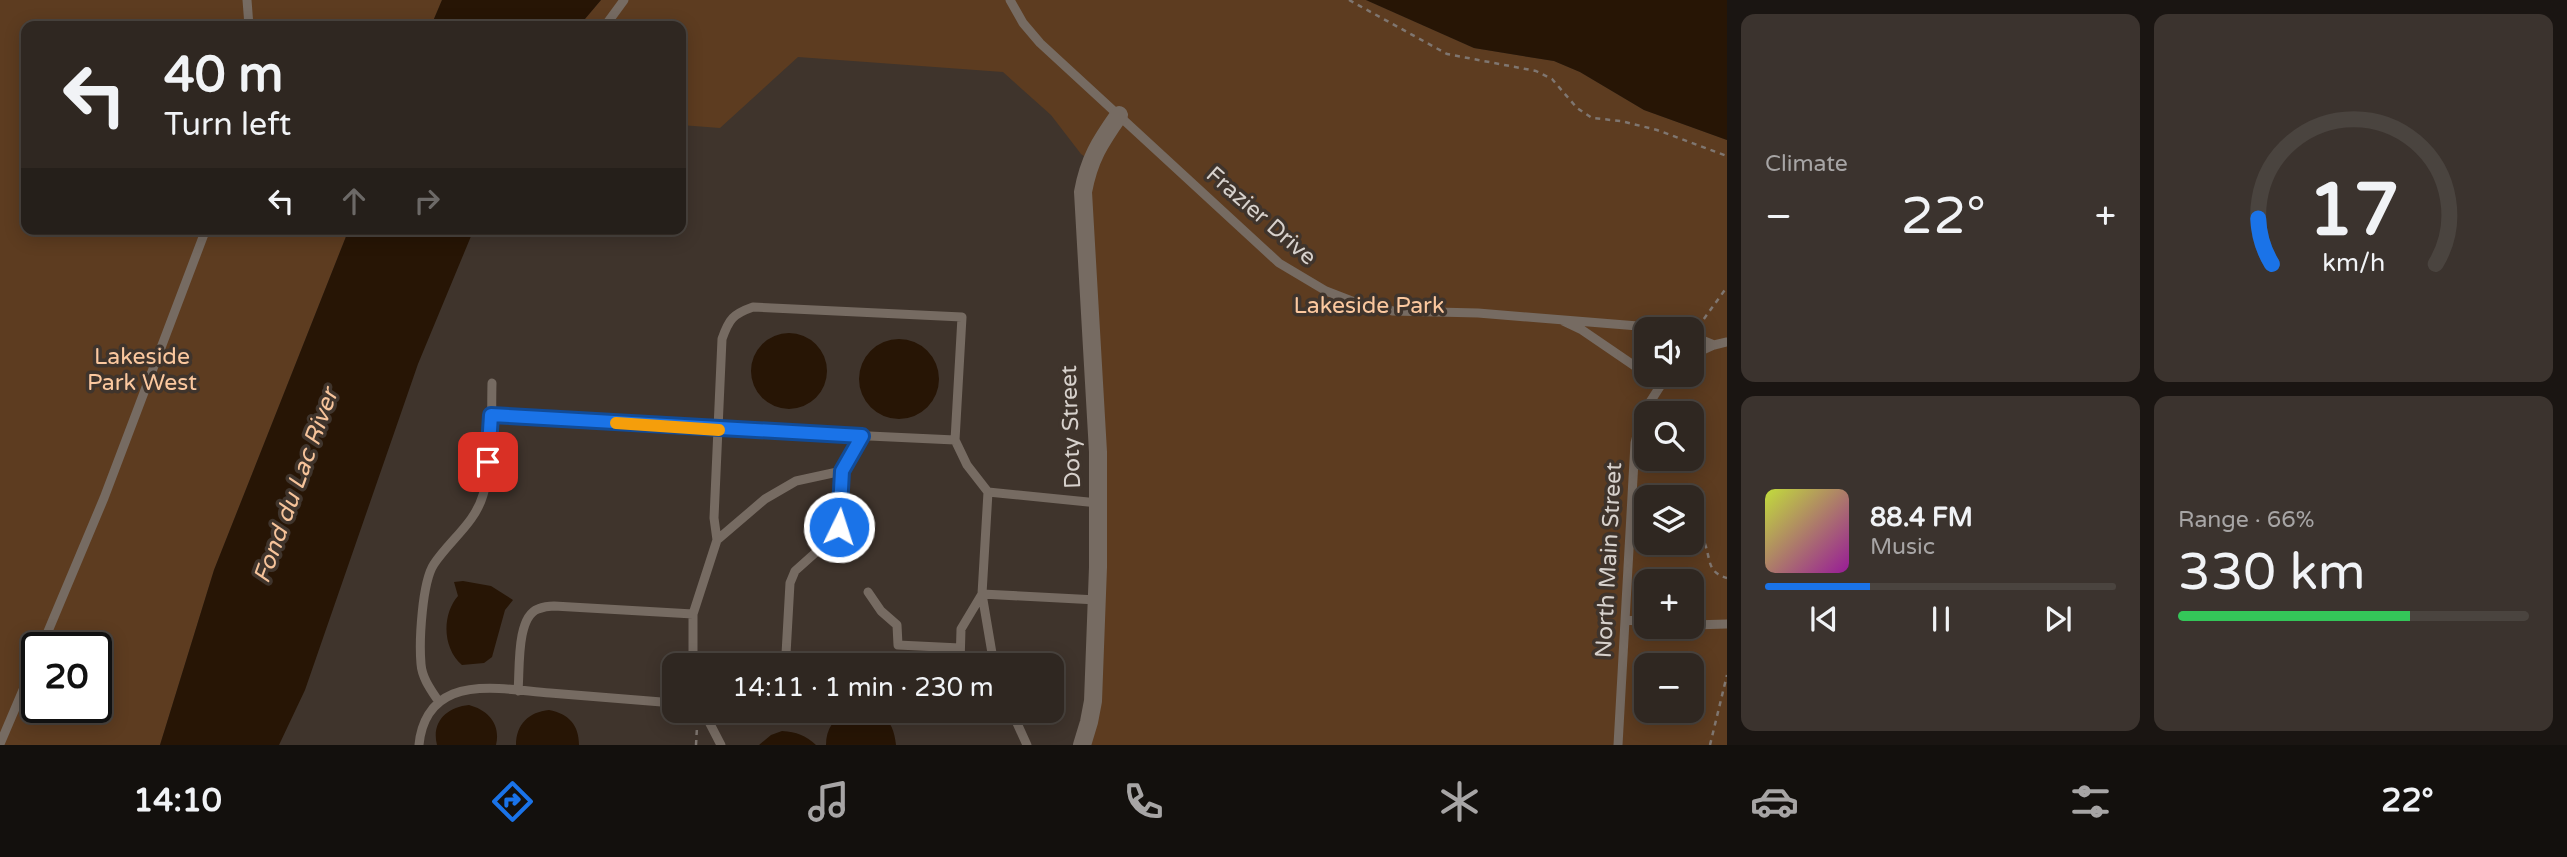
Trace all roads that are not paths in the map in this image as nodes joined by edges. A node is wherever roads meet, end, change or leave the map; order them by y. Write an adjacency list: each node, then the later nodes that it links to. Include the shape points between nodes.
1 (247, 0): 4 (lane)
2 (624, 0): 5 (lane)
3 (1010, 0): 6 (lane, Frazier Drive, via 1040,43)
4 (249, 21)
5 (609, 21)
6 (1119, 115): 8 (lane, Frazier Drive, via 1279,262 1326,291 1393,311); 23 (street, Doty Street, via 1096,147 1083,192)
7 (204, 235): 33 (lane)
8 (1557, 318): 9 (lane, Frazier Drive); 14 (lane, Frazier Drive)
9 (1634, 325)
10 (1704, 340): 12 (lane)
11 (1727, 342): 12 (lane)
12 (1714, 345): 13 (lane)
13 (1704, 350)
14 (1634, 366)
15 (492, 383): 17 (lane)
16 (1659, 387): 29 (lane, North Main Street, via 1643,413 1635,443)
17 (491, 415): 18 (lane); 41 (lane, via 479,508 443,551 425,582 421,665)
18 (717, 429): 19 (lane); 20 (lane, via 722,339 727,323 753,307 962,317); 24 (lane)
19 (862, 436): 20 (lane); 21 (lane)
20 (955, 440): 22 (lane)
21 (842, 471): 24 (lane, via 796,481 765,499); 36 (lane, via 839,527 795,571 790,583)
22 (988, 492): 23 (lane); 26 (lane)
23 (1098, 503): 27 (street, Doty Street)
24 (717, 540): 28 (lane)
25 (868, 592): 34 (lane, via 897,625 898,645)
26 (982, 594): 27 (lane); 34 (lane, via 961,629); 38 (lane)
27 (1097, 600): 49 (street, Doty Street, via 1093,701)
28 (693, 614): 35 (lane); 39 (lane, via 554,606 537,609 526,618)
29 (1626, 620): 30 (lane); 50 (lane, North Main Street)
30 (1634, 621)
31 (1727, 624): 32 (lane)
32 (1704, 625)
33 (48, 632)
34 (960, 648): 37 (lane)
35 (693, 653)
36 (786, 653)
37 (960, 653)
38 (992, 653)
39 (518, 691): 41 (lane, via 475,690); 42 (lane)
40 (21, 695): 45 (lane)
41 (439, 702): 46 (lane, via 425,717)
42 (662, 702)
43 (710, 723): 47 (lane)
44 (1017, 723): 48 (lane)
45 (0, 744)
46 (419, 745)
47 (721, 745)
48 (1027, 745)
49 (1082, 745)
50 (1618, 745)

